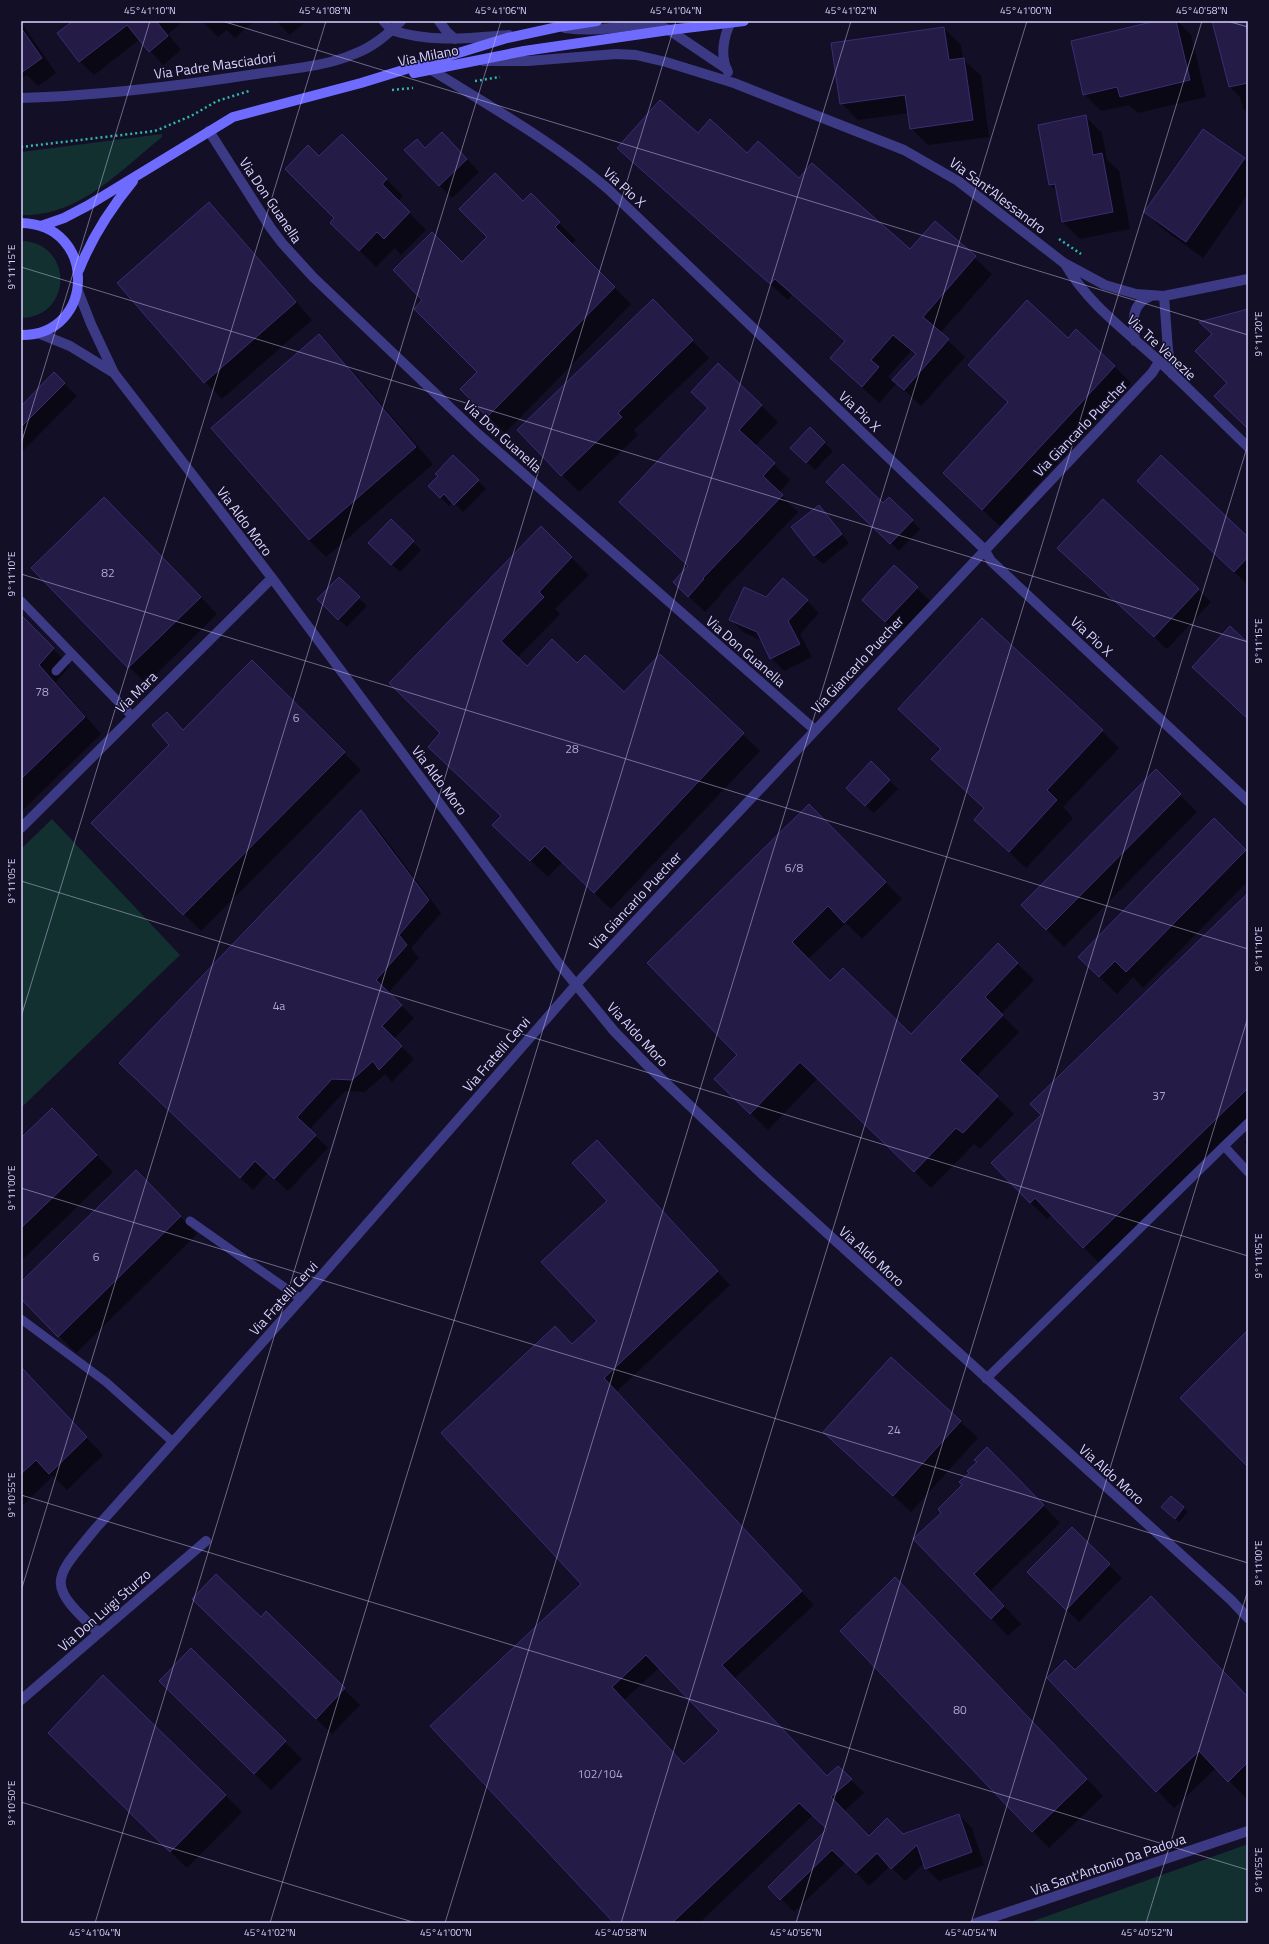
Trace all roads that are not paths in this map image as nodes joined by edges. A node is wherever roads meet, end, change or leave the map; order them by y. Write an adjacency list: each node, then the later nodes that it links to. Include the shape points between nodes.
1 (382, 21): 8 (lane)
2 (401, 21): 8 (street, Via Padre Masciadori)
3 (439, 21): 11 (street)
4 (598, 21): 7 (main road, Via Milano)
5 (744, 21): 6 (main road, Via Milano)
6 (731, 22): 9 (main road, Via Milano); 14 (street, via 724,46)
7 (558, 27): 9 (street, via 600,29 647,24 659,25); 10 (main road, Via Milano)
8 (392, 30): 11 (street, via 415,37); 17 (street, Via Padre Masciadori, via 357,54 308,66 107,93)
9 (669, 30): 12 (main road, Via Milano); 14 (street)
10 (525, 34): 11 (street); 15 (main road, Via Milano)
11 (455, 39)
12 (475, 60): 13 (main road, Via Milano); 16 (street, Via Sant'Alessandro, via 528,62 626,54 656,59)
13 (430, 69): 15 (main road, Via Milano); 35 (street, Via Pio X, via 541,138 594,177)
14 (727, 69): 16 (street)
15 (361, 83): 18 (main road, via 243,114)
16 (734, 83): 22 (street, Via Sant'Alessandro, via 876,138 932,164 991,204)
17 (21, 98)
18 (209, 131): 19 (main road); 41 (street, Via Don Guanella, via 282,244 313,277 477,432)
19 (138, 175): 21 (main road, via 78,211); 23 (main road, via 104,220)
20 (21, 223): 21 (main road)
21 (42, 226): 23 (main road, via 55,232 66,243)
22 (1064, 262): 26 (street, Via Sant'Alessandro, via 1105,285 1124,292); 30 (street, Via Tre Venezie, via 1085,293)
23 (79, 270): 25 (main road)
24 (1248, 279): 27 (street, Via Sant'Alessandro)
25 (78, 291): 28 (main road, via 73,305 64,317 52,327); 32 (street, Via Aldo Moro)
26 (1151, 296): 27 (street, Via Sant'Alessandro); 30 (street, via 1139,303 1134,312)
27 (1164, 296): 33 (street)
28 (38, 333): 29 (main road); 32 (street, Via Aldo Moro, via 70,346)
29 (21, 335)
30 (1135, 341): 31 (street, Via Tre Venezie)
31 (1159, 362): 33 (street, Via Tre Venezie); 35 (street, Via Giancarlo Puecher, via 1152,373)
32 (114, 373): 36 (street, Via Aldo Moro)
33 (1172, 374): 34 (street, Via Tre Venezie)
34 (1248, 447)
35 (984, 550): 41 (street, Via Giancarlo Puecher); 42 (street, Via Pio X, via 990,561)
36 (272, 578): 40 (street, Via Mara); 44 (street, Via Aldo Moro)
37 (21, 601): 38 (lane)
38 (72, 654): 39 (lane); 40 (lane)
39 (56, 671)
40 (132, 716): 43 (street, Via Mara)
41 (815, 730): 44 (street, Via Giancarlo Puecher)
42 (1248, 801)
43 (21, 828)
44 (575, 985): 49 (street, Via Fratelli Cervi); 51 (street, Via Aldo Moro, via 643,1062)
45 (1248, 1123): 46 (lane)
46 (1224, 1146): 47 (lane); 51 (lane)
47 (1248, 1172)
48 (190, 1221): 49 (lane)
49 (301, 1300): 52 (street, Via Fratelli Cervi)
50 (21, 1319): 52 (lane, via 103,1378)
51 (986, 1379): 54 (street, Via Aldo Moro)
52 (173, 1442): 55 (street, Via Fratelli Cervi, via 96,1528 61,1573 60,1588 65,1598)
53 (206, 1540): 55 (street, Via Don Luigi Sturzo)
54 (1248, 1618)
55 (99, 1633): 56 (street, Via Don Luigi Sturzo)
56 (21, 1700)
57 (1248, 1831): 58 (street, Via Sant'Antonio Da Padova)
58 (976, 1923)

